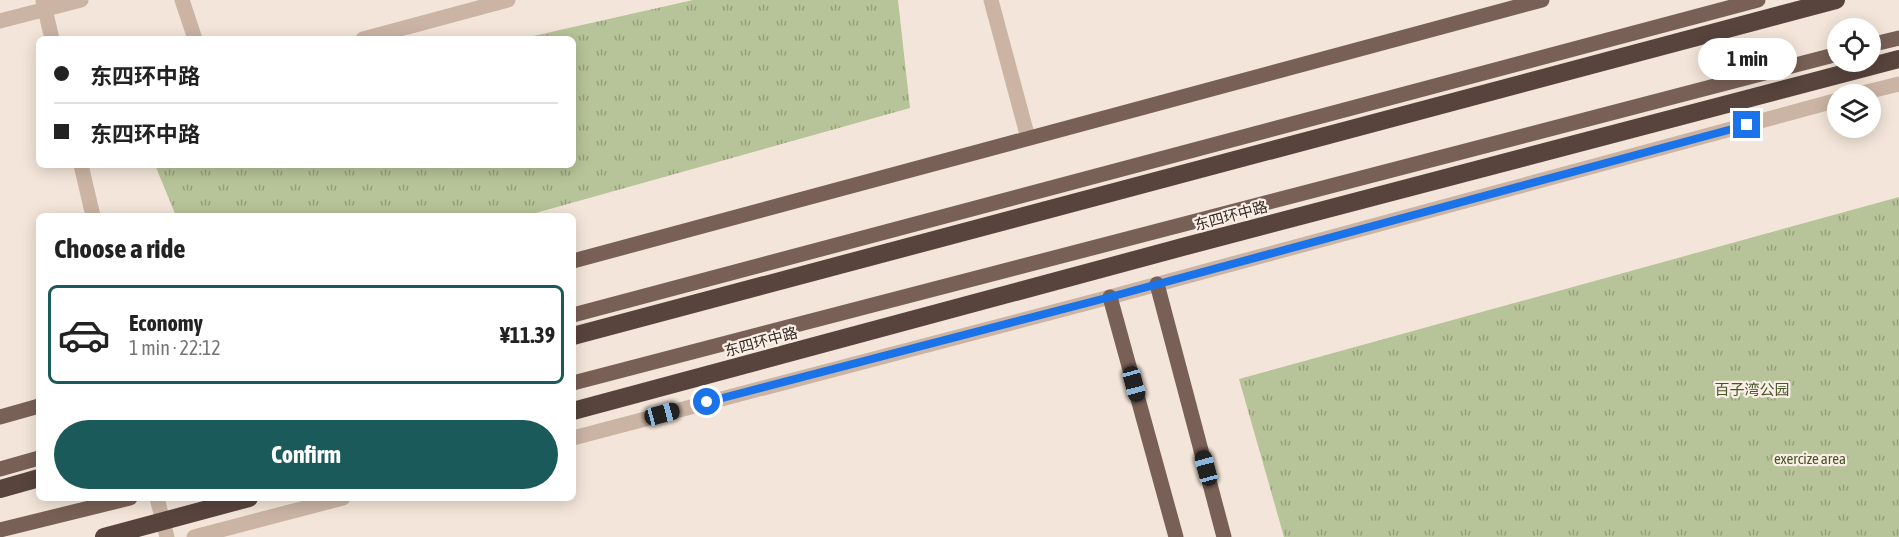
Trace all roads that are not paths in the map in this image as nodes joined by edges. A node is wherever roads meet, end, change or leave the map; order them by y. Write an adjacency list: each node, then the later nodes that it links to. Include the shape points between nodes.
1 (81, 0): 8 (street)
2 (182, 0): 11 (street)
3 (507, 0): 12 (street)
4 (991, 0): 20 (street)
5 (1542, 0): 20 (main road)
6 (1758, 0): 26 (main road)
7 (1836, 0): 27 (highway)
8 (44, 4): 9 (street); 10 (street)
9 (0, 21)
10 (51, 36)
11 (194, 36)
12 (374, 36)
13 (1899, 38): 14 (main road)
14 (1881, 42)
15 (1827, 57): 28 (main road, 东四环中路)
16 (1899, 59): 30 (highway, 东四环中路)
17 (1899, 84): 18 (street)
18 (1881, 88)
19 (1827, 103): 24 (street)
20 (1028, 138): 23 (main road)
21 (82, 168): 22 (street)
22 (92, 213)
23 (576, 260)
24 (1157, 284): 25 (street); 46 (main road)
25 (1110, 297): 32 (street); 45 (main road)
26 (576, 314)
27 (576, 335)
28 (576, 382)
29 (36, 407): 31 (main road)
30 (576, 410)
31 (0, 417)
32 (576, 437)
33 (36, 459): 34 (main road)
34 (0, 469)
35 (36, 479): 36 (highway)
36 (0, 489)
37 (118, 501): 41 (main road)
38 (158, 501): 43 (street)
39 (238, 501): 42 (highway, bridge)
40 (332, 501): 44 (street)
41 (0, 530)
42 (104, 537)
43 (167, 537)
44 (194, 537)
45 (1176, 537)
46 (1224, 537)

